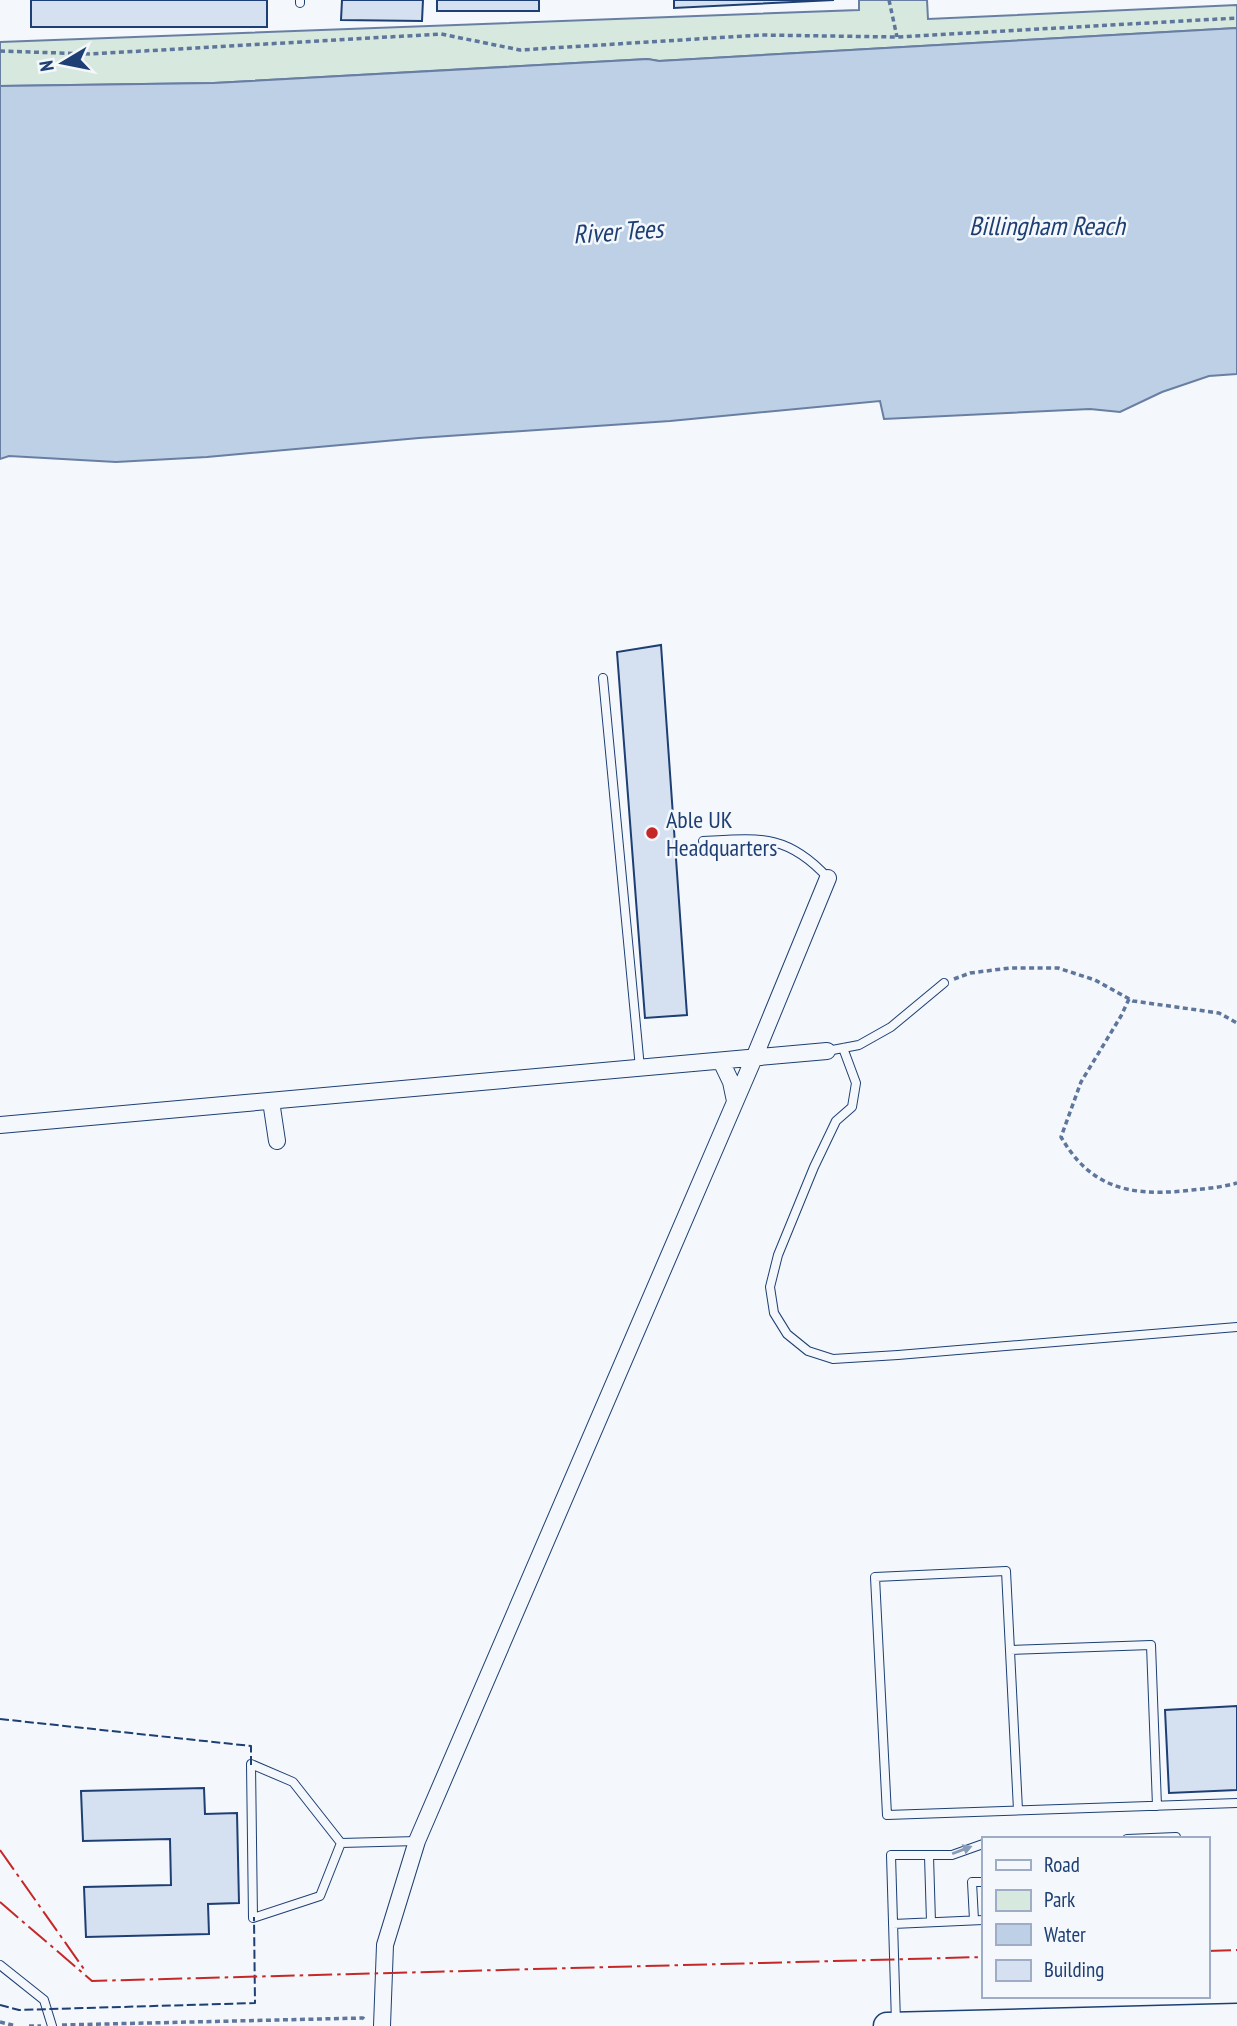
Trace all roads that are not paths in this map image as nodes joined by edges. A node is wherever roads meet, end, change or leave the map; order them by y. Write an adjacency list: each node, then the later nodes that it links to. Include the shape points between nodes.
1 (603, 678): 8 (lane)
2 (703, 841): 3 (lane, via 772,840 811,860)
3 (828, 878): 6 (street)
4 (944, 983): 5 (lane, via 891,1027 859,1045)
5 (835, 1050): 6 (street); 13 (lane, via 856,1083 852,1107 836,1121 814,1167 778,1255 770,1287 774,1313 787,1334 808,1351 833,1359)
6 (754, 1058): 7 (street); 10 (street)
7 (721, 1061): 8 (street); 10 (street)
8 (640, 1068): 9 (street)
9 (271, 1101): 11 (street); 12 (street)
10 (735, 1101): 18 (street)
11 (0, 1125)
12 (277, 1141)
13 (1237, 1327)
14 (1010, 1650): 16 (lane, via 1152,1644); 17 (lane); 17 (lane, via 1006,1571 875,1577 887,1815)
15 (1237, 1803): 16 (lane)
16 (1157, 1806): 17 (lane)
17 (1018, 1811)
18 (417, 1841): 19 (lane); 29 (street, via 385,1945)
19 (341, 1843): 19 (lane, via 320,1896 253,1919 251,1764 293,1782)
20 (982, 1844): 21 (lane, one-way to 20, via 952,1855)
21 (929, 1856): 24 (lane); 25 (lane, via 891,1855)
22 (982, 1882): 23 (lane, via 972,1882)
23 (979, 1920): 24 (lane)
24 (931, 1922): 25 (lane)
25 (893, 1924): 31 (lane)
26 (0, 1965): 28 (lane, via 44,2000)
27 (1237, 2017): 31 (main road)
28 (52, 2026)
29 (382, 2026)
30 (887, 2026): 31 (main road)
31 (896, 2026)

